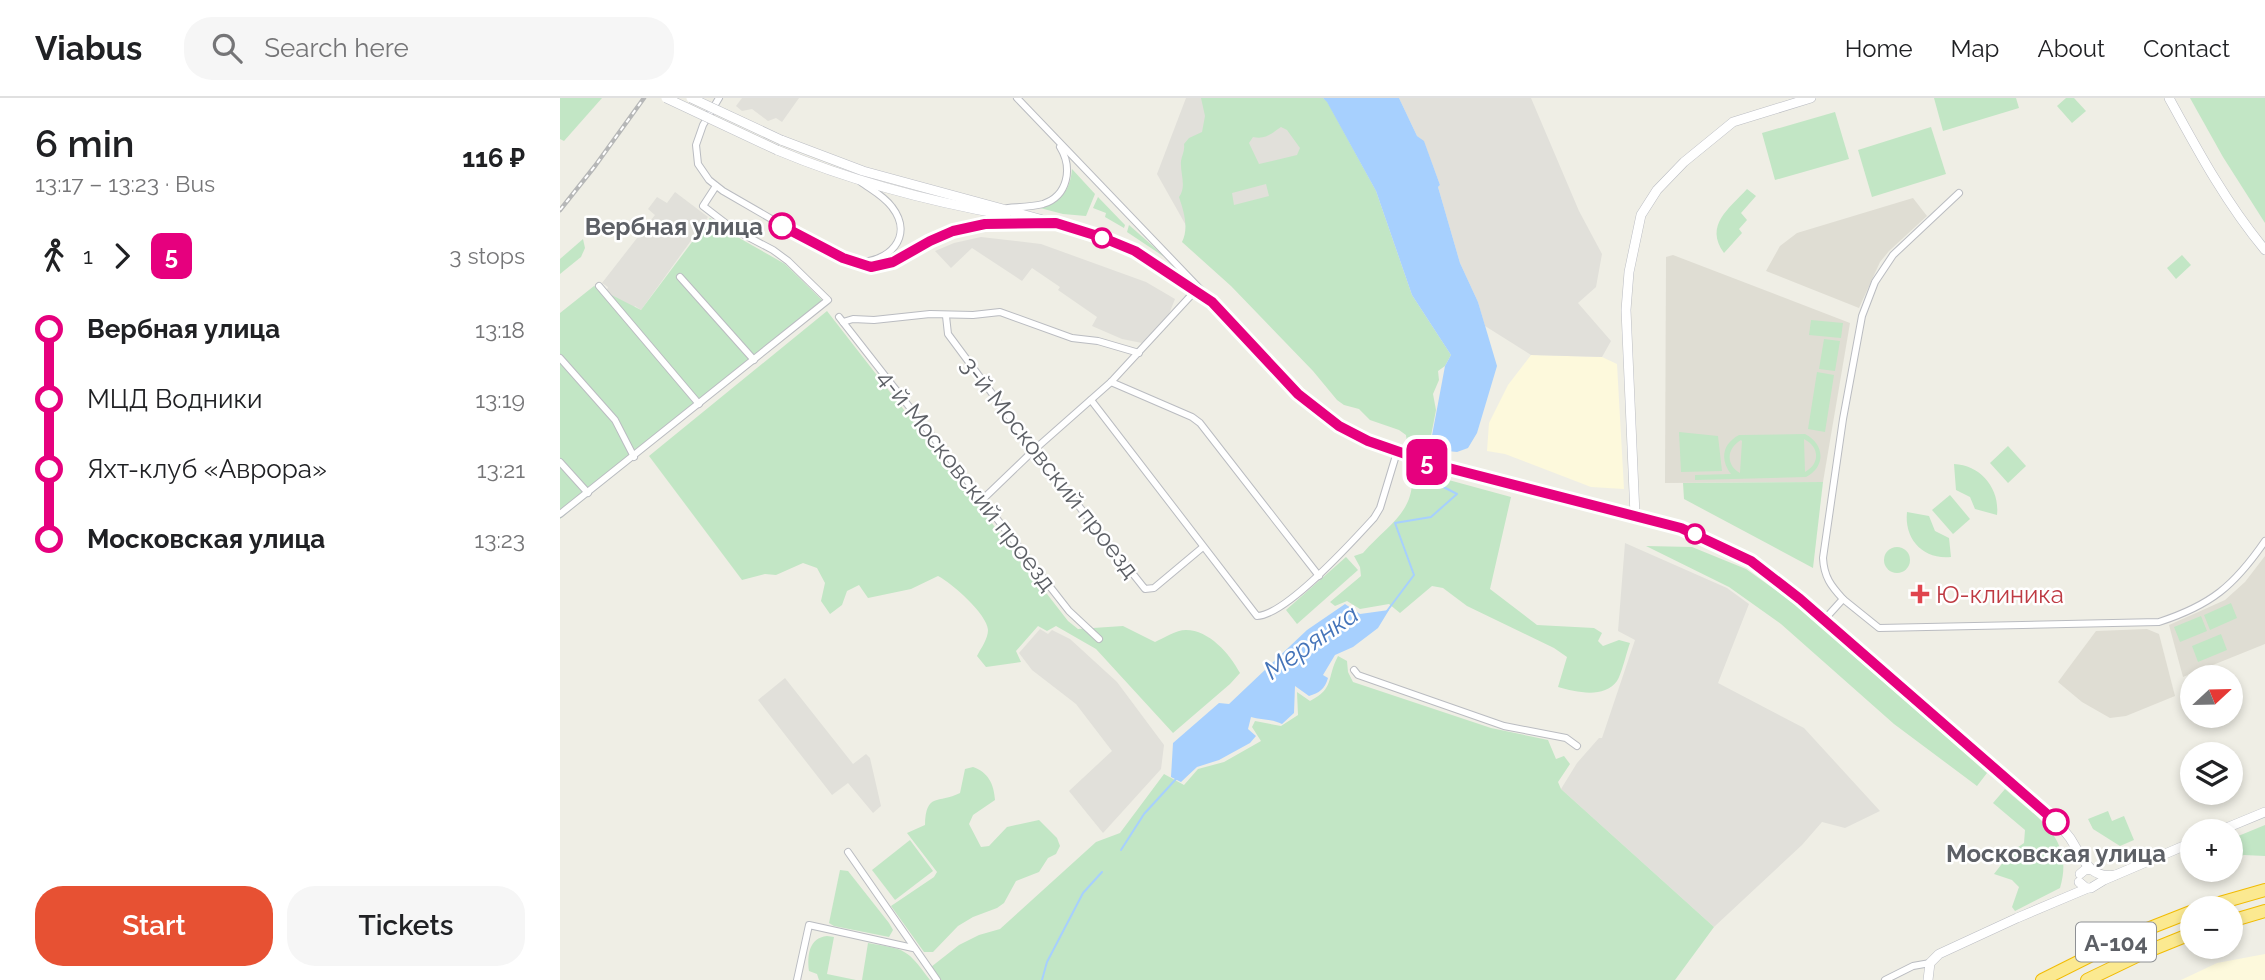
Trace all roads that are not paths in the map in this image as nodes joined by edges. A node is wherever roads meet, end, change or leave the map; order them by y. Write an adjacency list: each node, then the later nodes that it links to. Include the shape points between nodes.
1 (666, 98): 8 (main road, bridge, via 777,150)
2 (691, 98): 11 (main road, bridge, via 781,140 863,171)
3 (719, 98): 9 (street, via 696,145 698,164)
4 (1017, 98): 7 (street)
5 (1811, 98): 34 (main road, via 1733,122 1684,162 1641,215 1629,272 1626,323)
6 (2169, 98): 14 (main road, via 2218,185)
7 (1052, 134): 11 (street, via 1068,164 1059,193 1044,203); 19 (street)
8 (859, 181): 12 (main road); 15 (street, via 892,207 900,233 885,256 864,262)
9 (716, 186): 15 (street); 23 (street, via 703,206 788,261 828,300)
10 (1959, 193): 38 (street, via 1893,255 1875,282 1863,316 1823,558 1829,585)
11 (1000, 208): 13 (main road)
12 (1042, 222): 13 (main road); 15 (street, via 964,228 879,267)
13 (1056, 223): 18 (main road, via 1135,251)
14 (2265, 250)
15 (848, 260)
16 (680, 277): 23 (street)
17 (599, 286): 26 (street)
18 (1196, 290): 19 (main road); 21 (street)
19 (1212, 302): 28 (main road, via 1317,410)
20 (946, 316): 21 (street, via 1000,312 1072,338); 27 (street, 3-й Московский проезд, via 948,334); 32 (street, 4-й Московский проезд, via 841,319)
21 (1139, 354): 24 (street)
22 (560, 358): 29 (street, via 615,420)
23 (754, 360): 26 (street)
24 (1111, 382): 25 (street); 37 (street, via 1200,423)
25 (1091, 401): 27 (street); 36 (street)
26 (699, 404): 29 (street)
27 (1034, 450): 32 (street); 36 (street, 3-й Московский проезд, via 1145,589 1154,588)
28 (1397, 453): 34 (main road); 37 (street, via 1374,518)
29 (634, 457): 31 (street)
30 (560, 462): 31 (street)
31 (588, 493): 33 (street)
32 (982, 500): 40 (street, 4-й Московский проезд, via 1069,611)
33 (560, 514)
34 (1634, 515): 39 (main road, via 1681,528 1751,561)
35 (2265, 541): 38 (street, via 2229,587 2190,611 2159,622 1879,628)
36 (1203, 547): 37 (street, via 1255,615 1266,615)
37 (1319, 576)
38 (1843, 599): 39 (street)
39 (1825, 620): 47 (main road, via 2051,816)
40 (1099, 639)
41 (1354, 670): 42 (street, via 1504,726 1566,738)
42 (1577, 746)
43 (2265, 812): 44 (main road)
44 (2243, 821)
45 (2180, 848): 49 (main road)
46 (848, 852): 59 (street)
47 (2079, 856): 48 (main road); 50 (main road)
48 (2094, 872): 49 (main road); 50 (main road, via 2086,869); 51 (main road, via 2098,879)
49 (2115, 875): 51 (main road)
50 (2079, 878): 51 (main road, via 2083,887); 53 (main road)
51 (2092, 886): 53 (main road)
52 (2265, 890): 54 (highway)
53 (2071, 894): 60 (main road, via 1959,944)
54 (2243, 896)
55 (2265, 911): 57 (highway)
56 (2180, 916): 65 (highway, А-104, via 2132,934)
57 (2243, 917)
58 (2180, 938): 66 (highway, А-104)
59 (913, 948): 61 (street, via 809,925); 62 (street)
60 (1930, 963): 63 (street); 64 (main road)
61 (797, 980)
62 (937, 980)
63 (1885, 980)
64 (1928, 980)
65 (2042, 980)
66 (2087, 980)

